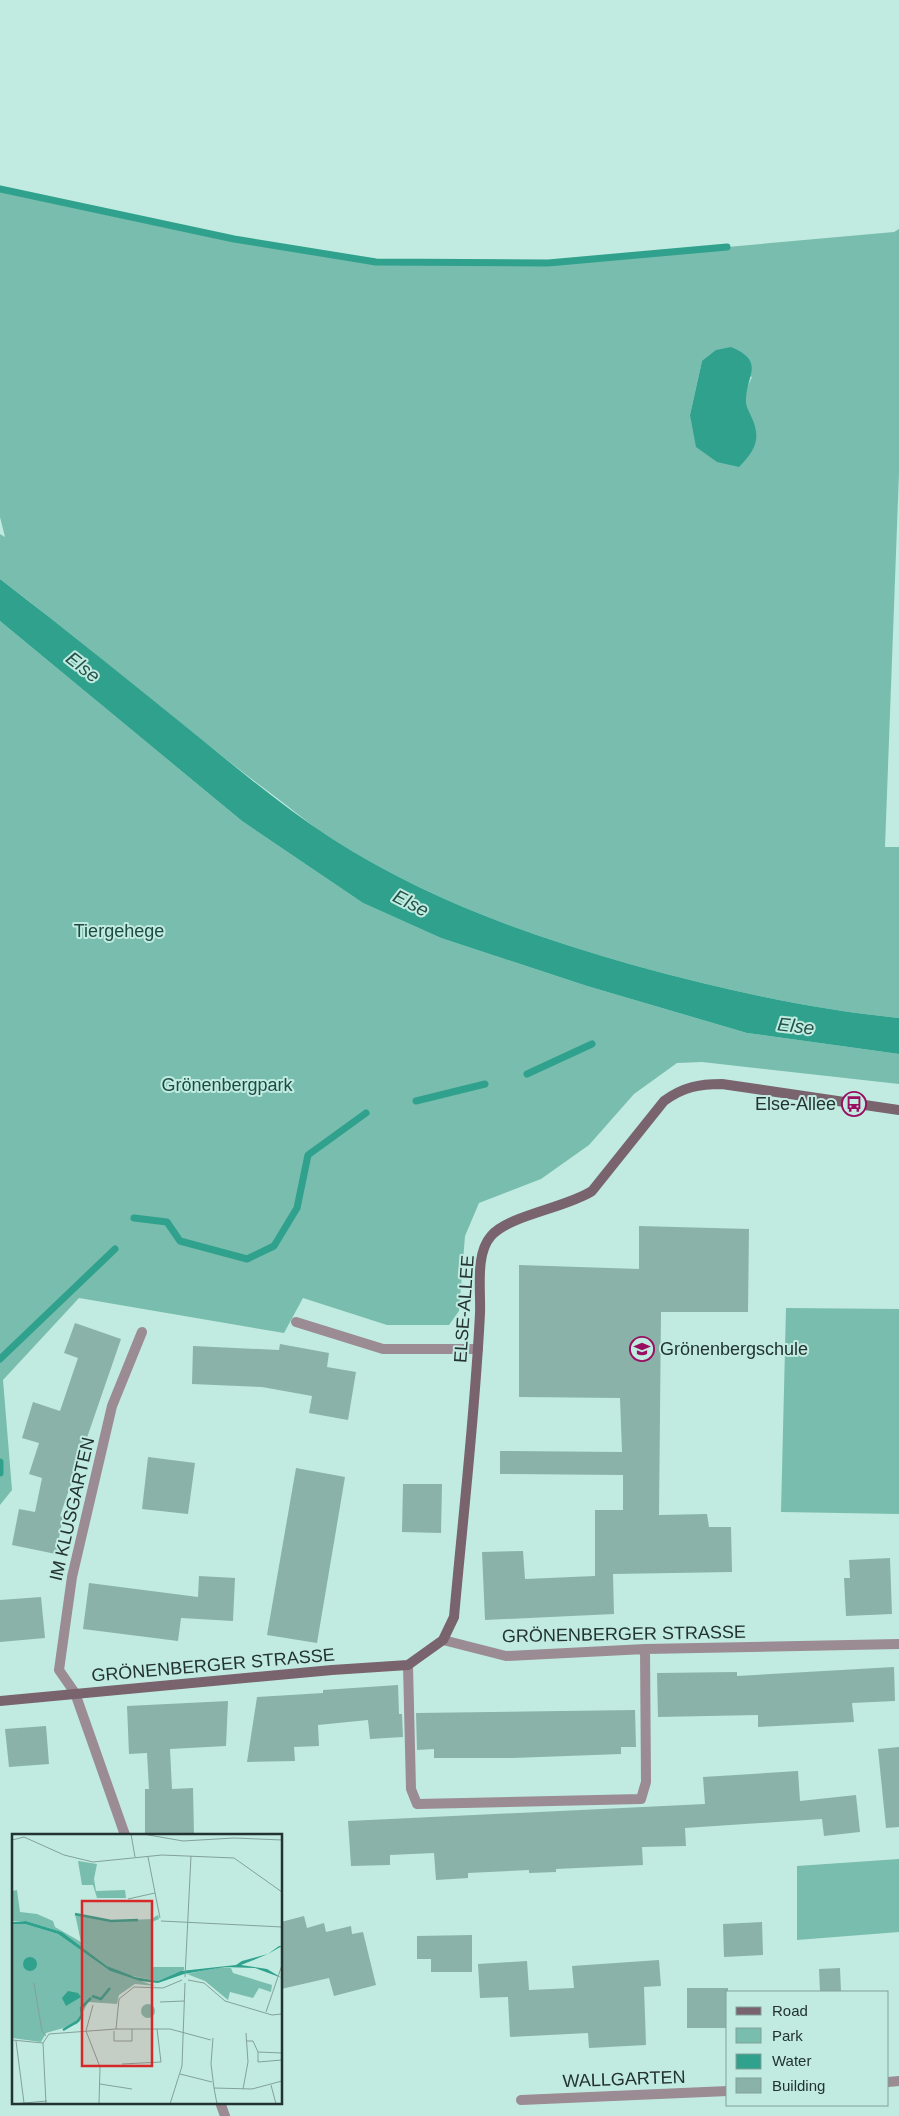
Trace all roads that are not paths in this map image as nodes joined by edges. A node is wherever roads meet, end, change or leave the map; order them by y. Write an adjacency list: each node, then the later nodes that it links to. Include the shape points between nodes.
1 (899, 1110): 4 (street, ELSE-ALLEE, via 722,1084 702,1084 680,1090 664,1101 592,1192 508,1224 491,1236 482,1254)
2 (296, 1322): 4 (street, via 383,1350)
3 (142, 1332): 9 (street, IM KLUSGARTEN, via 112,1406 72,1577 59,1670)
4 (478, 1350): 5 (street, ELSE-ALLEE, via 454,1617)
5 (443, 1640): 7 (street, GRÖNENBERGER STRASSE, via 506,1656); 8 (street)
6 (899, 1644): 7 (street, GRÖNENBERGER STRASSE)
7 (646, 1649): 8 (street, via 646,1782 641,1799 417,1804 411,1789)
8 (408, 1665): 9 (street, GRÖNENBERGER STRASSE)
9 (75, 1694): 10 (street, GRÖNENBERGER STRASSE); 11 (street, IM KLUSGARTEN)
10 (0, 1701)
11 (125, 1834)
12 (726, 2091): 13 (street, WALLGARTEN)
13 (521, 2100)
14 (221, 2104): 15 (street)
15 (225, 2116)

